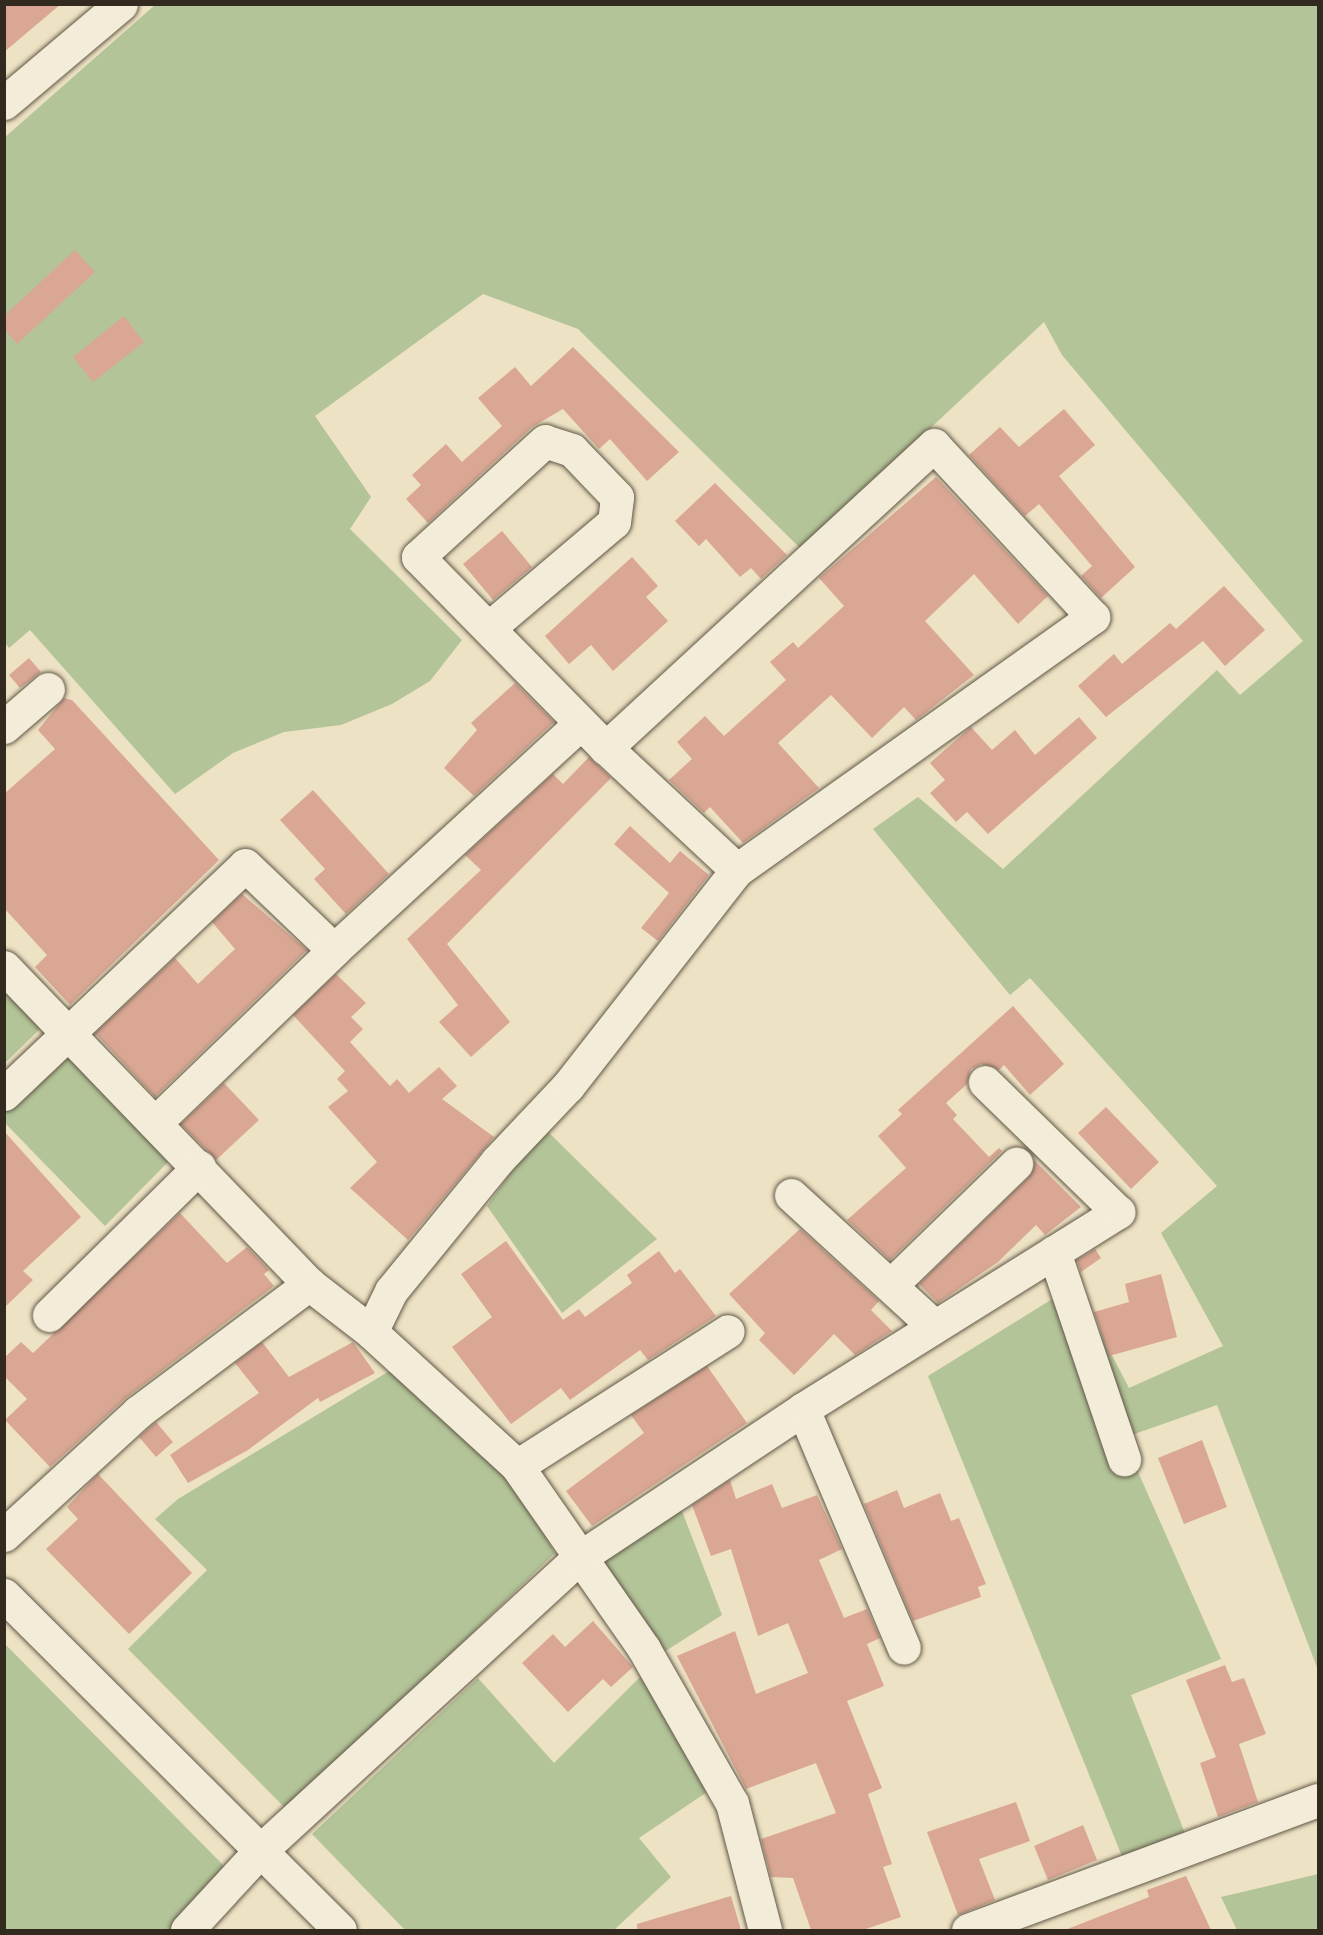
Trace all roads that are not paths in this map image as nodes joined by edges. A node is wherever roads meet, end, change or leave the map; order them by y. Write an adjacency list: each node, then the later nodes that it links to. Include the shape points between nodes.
1 (121, 4): 2 (street)
2 (4, 103)
3 (490, 627): 3 (street, via 614,522 617,497 572,450 545,441 418,557); 5 (street)
4 (48, 688): 6 (street)
5 (581, 723): 7 (street); 9 (street)
6 (4, 727)
7 (606, 748): 8 (street); 8 (street, via 934,445 1093,617)
8 (737, 870): 24 (street, via 568,1086 497,1161 391,1291)
9 (334, 950): 11 (street, via 245,865); 14 (street)
10 (4, 967): 11 (street)
11 (67, 1031): 13 (street); 14 (street)
12 (985, 1082): 18 (street, via 1118,1212)
13 (4, 1094)
14 (156, 1122): 16 (street)
15 (1016, 1164): 20 (street)
16 (199, 1167): 19 (street); 21 (street)
17 (791, 1196): 20 (street)
18 (1054, 1252): 22 (street); 26 (street)
19 (309, 1284): 24 (street); 28 (street, via 138,1412)
20 (892, 1284): 22 (street)
21 (49, 1316)
22 (934, 1326): 25 (street)
23 (728, 1331): 27 (street)
24 (371, 1332): 27 (street)
25 (803, 1409): 29 (street); 31 (street)
26 (1124, 1458)
27 (517, 1466): 29 (street)
28 (4, 1535)
29 (579, 1558): 33 (street); 36 (street, via 644,1650 732,1803)
30 (4, 1595): 33 (street)
31 (904, 1648)
32 (1318, 1800): 37 (street)
33 (260, 1851): 34 (street); 35 (street)
34 (187, 1930)
35 (340, 1930)
36 (765, 1930)
37 (969, 1930)

